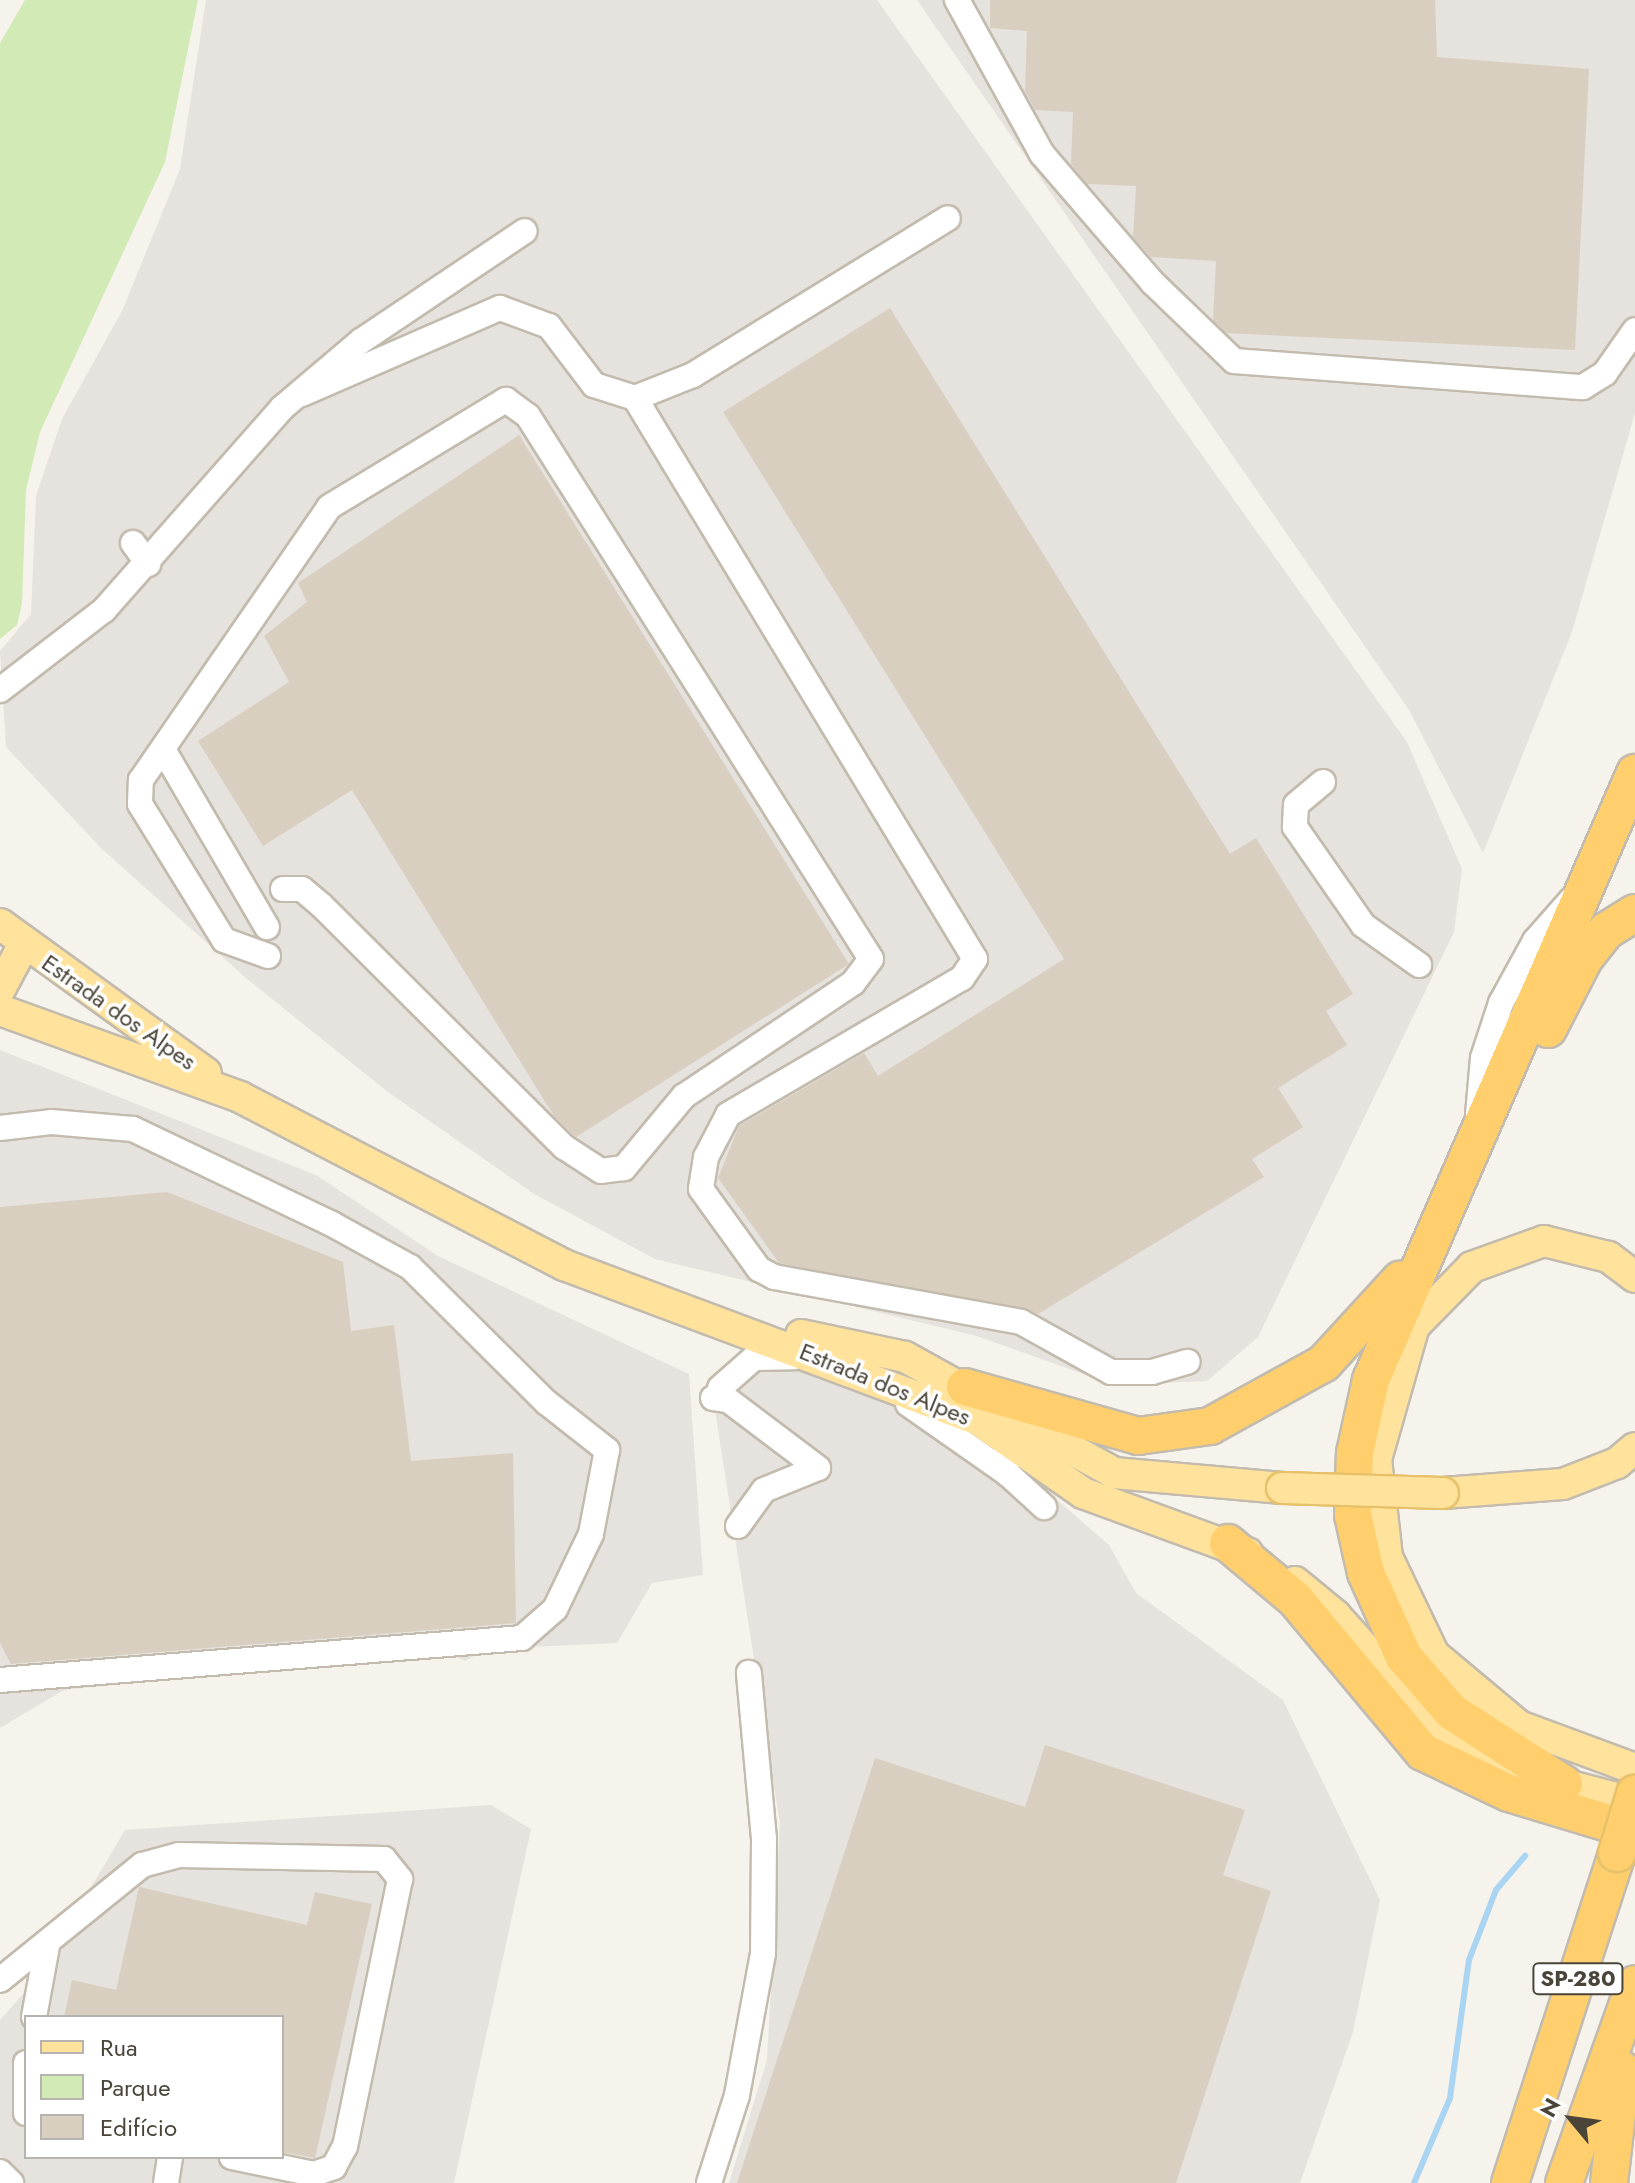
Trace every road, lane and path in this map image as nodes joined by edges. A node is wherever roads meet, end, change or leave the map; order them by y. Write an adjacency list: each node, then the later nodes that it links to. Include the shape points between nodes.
1 (957, 0): 4 (lane, via 1042,154 1153,283 1234,361 1583,387 1605,373)
2 (948, 218): 6 (lane, via 693,375)
3 (525, 231): 5 (lane, via 361,341)
4 (1635, 330)
5 (302, 394): 6 (lane, via 500,308 549,326 594,385); 8 (lane, via 265,426)
6 (635, 398): 29 (lane, via 975,959 962,978 728,1115 706,1157 701,1189 759,1269 774,1277 1021,1322 1111,1372 1152,1372)
7 (133, 543): 8 (lane)
8 (148, 564): 9 (lane, via 81,632)
9 (0, 690)
10 (164, 751): 13 (lane, via 329,507 506,400 528,416 871,959 853,983 684,1096 624,1168 601,1171 564,1147 321,905 302,889); 14 (lane); 16 (lane, via 141,780 140,804)
11 (1635, 773): 26 (highway)
12 (1323, 782): 21 (lane, via 1296,805 1295,827 1363,925)
13 (283, 889)
14 (249, 895): 16 (lane); 18 (lane)
15 (1635, 913): 28 (highway, via 1606,931 1565,993)
16 (210, 917): 20 (lane, via 229,945)
17 (0, 924): 19 (main road, Estrada dos Alpes)
18 (267, 927)
19 (24, 944): 22 (main road); 24 (main road, Estrada dos Alpes)
20 (268, 956)
21 (1419, 965)
22 (0, 989)
23 (0, 1010): 24 (main road, Estrada dos Alpes)
24 (240, 1097): 30 (main road, Estrada dos Alpes, via 564,1265 709,1315 905,1357)
25 (0, 1128): 37 (lane, via 51,1122 133,1129 332,1224 410,1267 546,1402 607,1450 591,1534 555,1609 522,1638)
26 (1442, 1219): 30 (highway, via 1381,1307 1335,1354 1292,1386 1210,1426 1138,1436); 39 (highway, via 1371,1380 1355,1453 1353,1515 1362,1559 1382,1618 1429,1690)
27 (1635, 1277): 28 (main road, via 1576,1245 1507,1249 1472,1267)
28 (1414, 1326): 38 (main road, via 1376,1459 1387,1557 1401,1599 1434,1655 1477,1696 1557,1745)
29 (1188, 1362)
30 (972, 1403): 31 (main road, bridge, via 1114,1473 1282,1488 1443,1493 1563,1484 1617,1463); 32 (lane); 35 (main road, Estrada dos Alpes, via 1083,1493)
31 (1635, 1448)
32 (1008, 1474): 33 (lane); 34 (lane, via 892,1395 800,1359 754,1358 716,1393 818,1468 764,1490)
33 (1044, 1507)
34 (738, 1526)
35 (1228, 1543): 39 (main road, Estrada dos Alpes, via 1335,1615 1440,1732 1476,1755); 42 (highway, via 1295,1599 1423,1752)
36 (749, 1673): 53 (lane, via 764,1839 763,1954 737,2095)
37 (0, 1680)
38 (1635, 1769)
39 (1564, 1784): 41 (main road, Estrada dos Alpes)
40 (1635, 1794): 42 (highway, SP-280, bridge)
41 (1635, 1803)
42 (1626, 1842): 54 (highway, SP-280)
43 (47, 1946): 44 (lane); 47 (lane); 49 (lane, via 142,1865 179,1855 384,1859 400,1879 345,2146 334,2167 314,2174)
44 (0, 1980)
45 (1635, 1984): 55 (highway, SP-280)
46 (1635, 2000): 56 (highway)
47 (34, 2015)
48 (170, 2159): 52 (lane)
49 (242, 2159)
50 (0, 2172): 51 (lane)
51 (11, 2183)
52 (166, 2183)
53 (709, 2183)
54 (1510, 2183)
55 (1564, 2183)
56 (1609, 2183)

